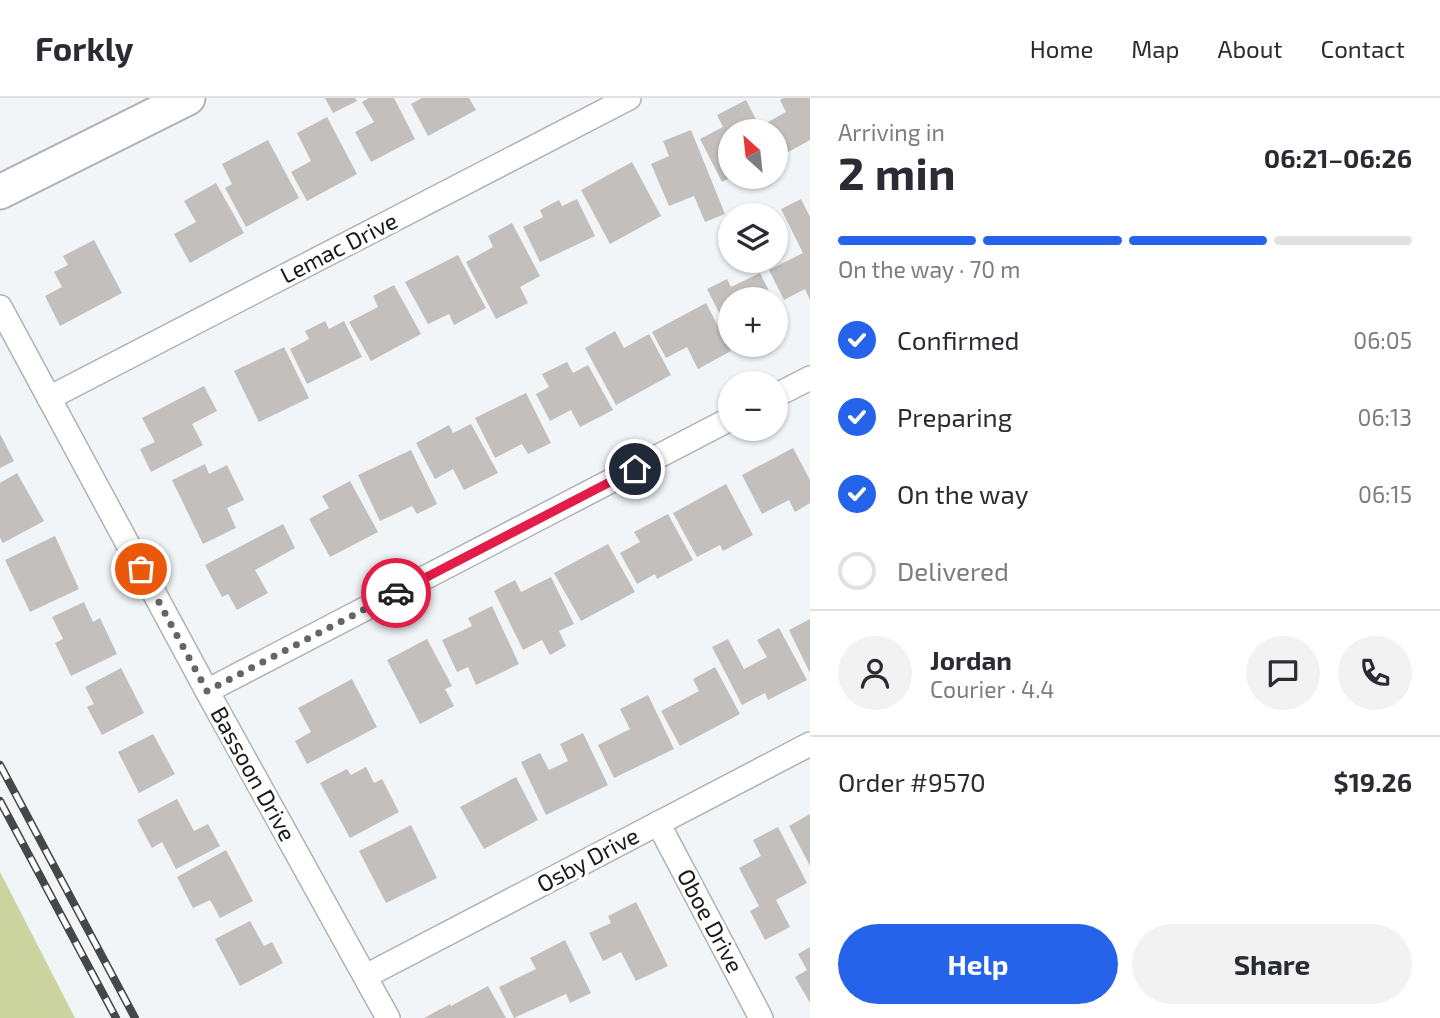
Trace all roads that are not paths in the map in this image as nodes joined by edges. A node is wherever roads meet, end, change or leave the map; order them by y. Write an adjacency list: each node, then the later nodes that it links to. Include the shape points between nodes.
1 (188, 98): 3 (main road)
2 (629, 98): 7 (street, Lemac Drive)
3 (0, 192)
4 (0, 307): 7 (street, Bassoon Drive)
5 (810, 378): 6 (street)
6 (788, 389)
7 (49, 398): 9 (street, Bassoon Drive)
8 (718, 425): 9 (street)
9 (207, 691): 12 (street, Bassoon Drive)
10 (810, 744): 11 (street, Osby Drive)
11 (658, 823): 12 (street, Osby Drive); 14 (street, Oboe Drive)
12 (366, 976): 13 (street, Bassoon Drive)
13 (388, 1018)
14 (761, 1018)

